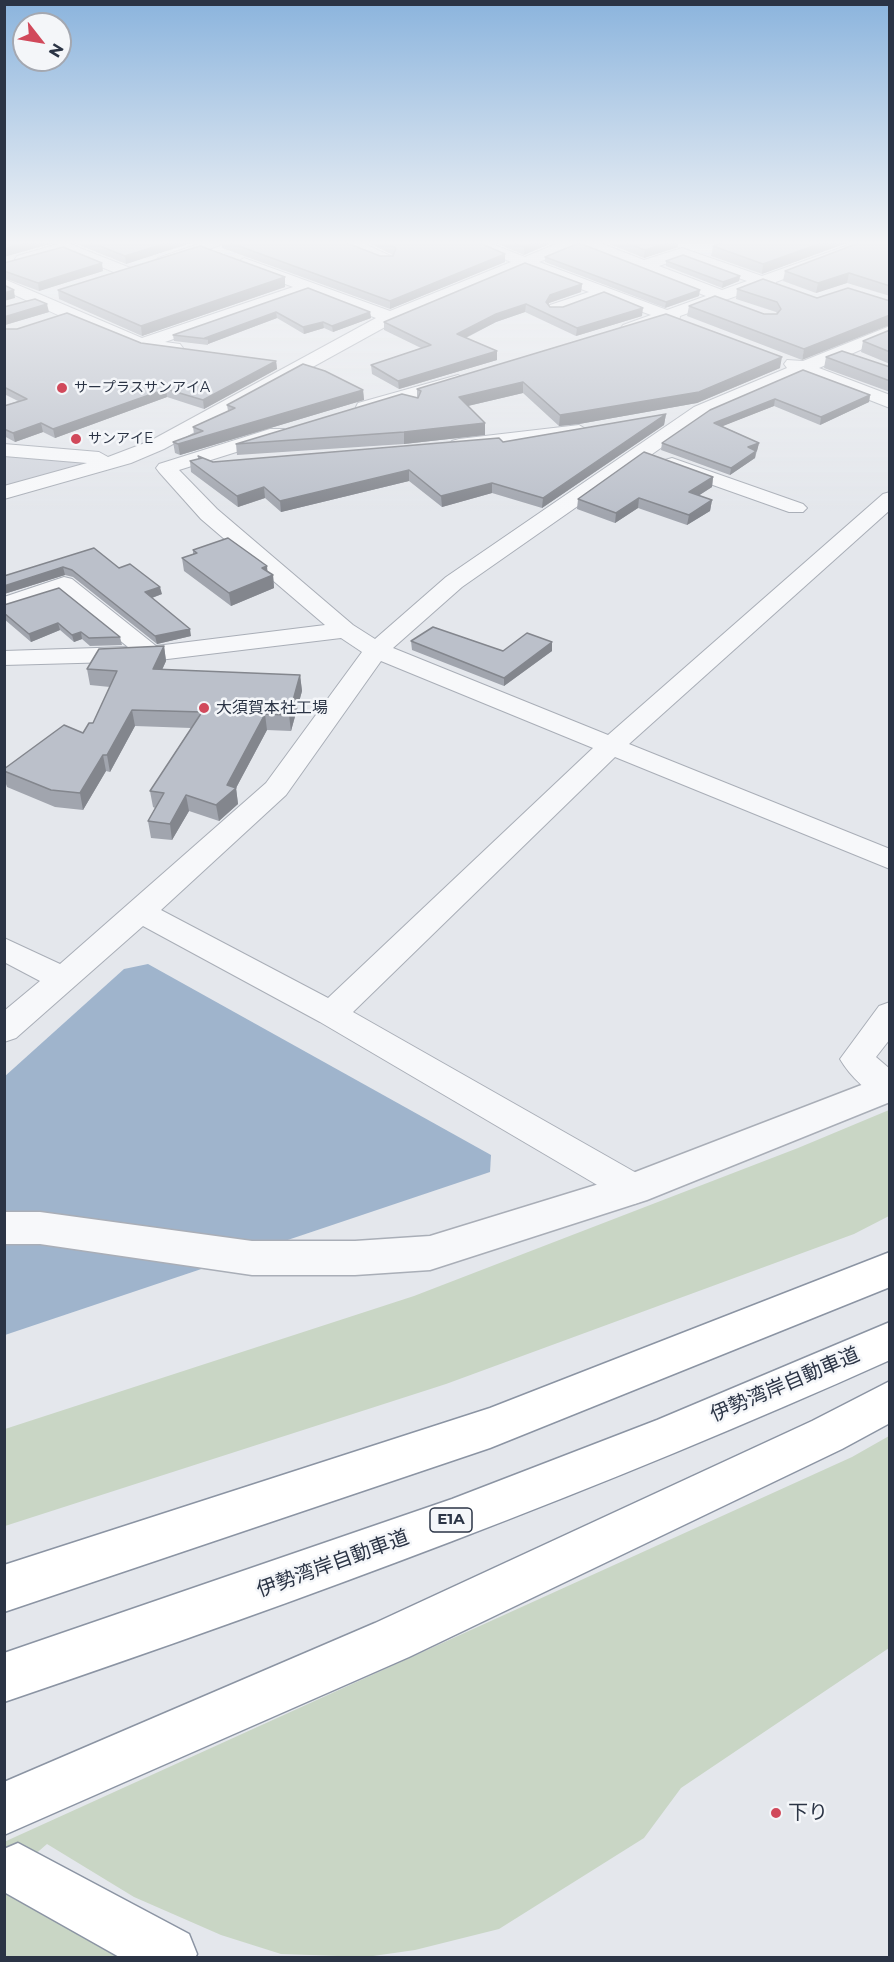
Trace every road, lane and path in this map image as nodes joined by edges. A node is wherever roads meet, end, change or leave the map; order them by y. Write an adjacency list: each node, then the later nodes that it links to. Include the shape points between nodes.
1 (115, 333): 7 (street)
2 (175, 333): 7 (street)
3 (361, 333): 13 (street)
4 (616, 333): 5 (street)
5 (609, 335)
6 (886, 335): 9 (street)
7 (142, 344): 8 (street)
8 (188, 350)
9 (838, 352): 12 (street); 14 (street)
10 (779, 359): 14 (street)
11 (268, 360): 13 (street)
12 (859, 360)
13 (302, 364): 15 (street); 30 (street, via 157,445)
14 (801, 368): 19 (street); 23 (street)
15 (330, 374)
16 (473, 375): 20 (street)
17 (890, 379): 19 (street)
18 (357, 387): 20 (street)
19 (862, 391): 21 (street)
20 (385, 401): 22 (street)
21 (890, 402)
22 (351, 411)
23 (701, 411): 24 (street); 29 (street)
24 (660, 416)
25 (603, 427): 27 (street)
26 (293, 428): 32 (street)
27 (437, 447)
28 (4, 450): 30 (street)
29 (643, 453): 35 (street); 39 (street, via 454,582)
30 (121, 459): 32 (street); 33 (street)
31 (243, 463): 32 (street)
32 (166, 468): 37 (street, via 209,514)
33 (4, 493)
34 (890, 498): 43 (street)
35 (796, 508)
36 (4, 605): 40 (street, via 64,585)
37 (345, 630): 39 (street); 40 (street)
38 (4, 635): 41 (street)
39 (376, 650): 43 (street); 45 (street, via 276,789)
40 (151, 654): 41 (street)
41 (29, 656): 42 (street)
42 (4, 658)
43 (610, 747): 44 (street); 48 (street)
44 (890, 860)
45 (141, 912): 47 (street); 48 (street)
46 (4, 948): 47 (street)
47 (64, 980): 50 (street)
48 (331, 1014): 52 (street)
49 (890, 1014): 51 (street, via 857,1059)
50 (4, 1030)
51 (889, 1088): 52 (street)
52 (634, 1189): 53 (street, via 430,1253 405,1256 252,1258 40,1228)
53 (4, 1228)
54 (890, 1269): 57 (highway, via 490,1428)
55 (890, 1340): 58 (highway, 伊勢湾岸自動車道 / E1A, via 807,1378 523,1493 222,1605)
56 (890, 1400): 59 (highway, via 827,1435 392,1640)
57 (4, 1589)
58 (4, 1678)
59 (4, 1809)
60 (18, 1870): 61 (highway)
61 (169, 1954)

